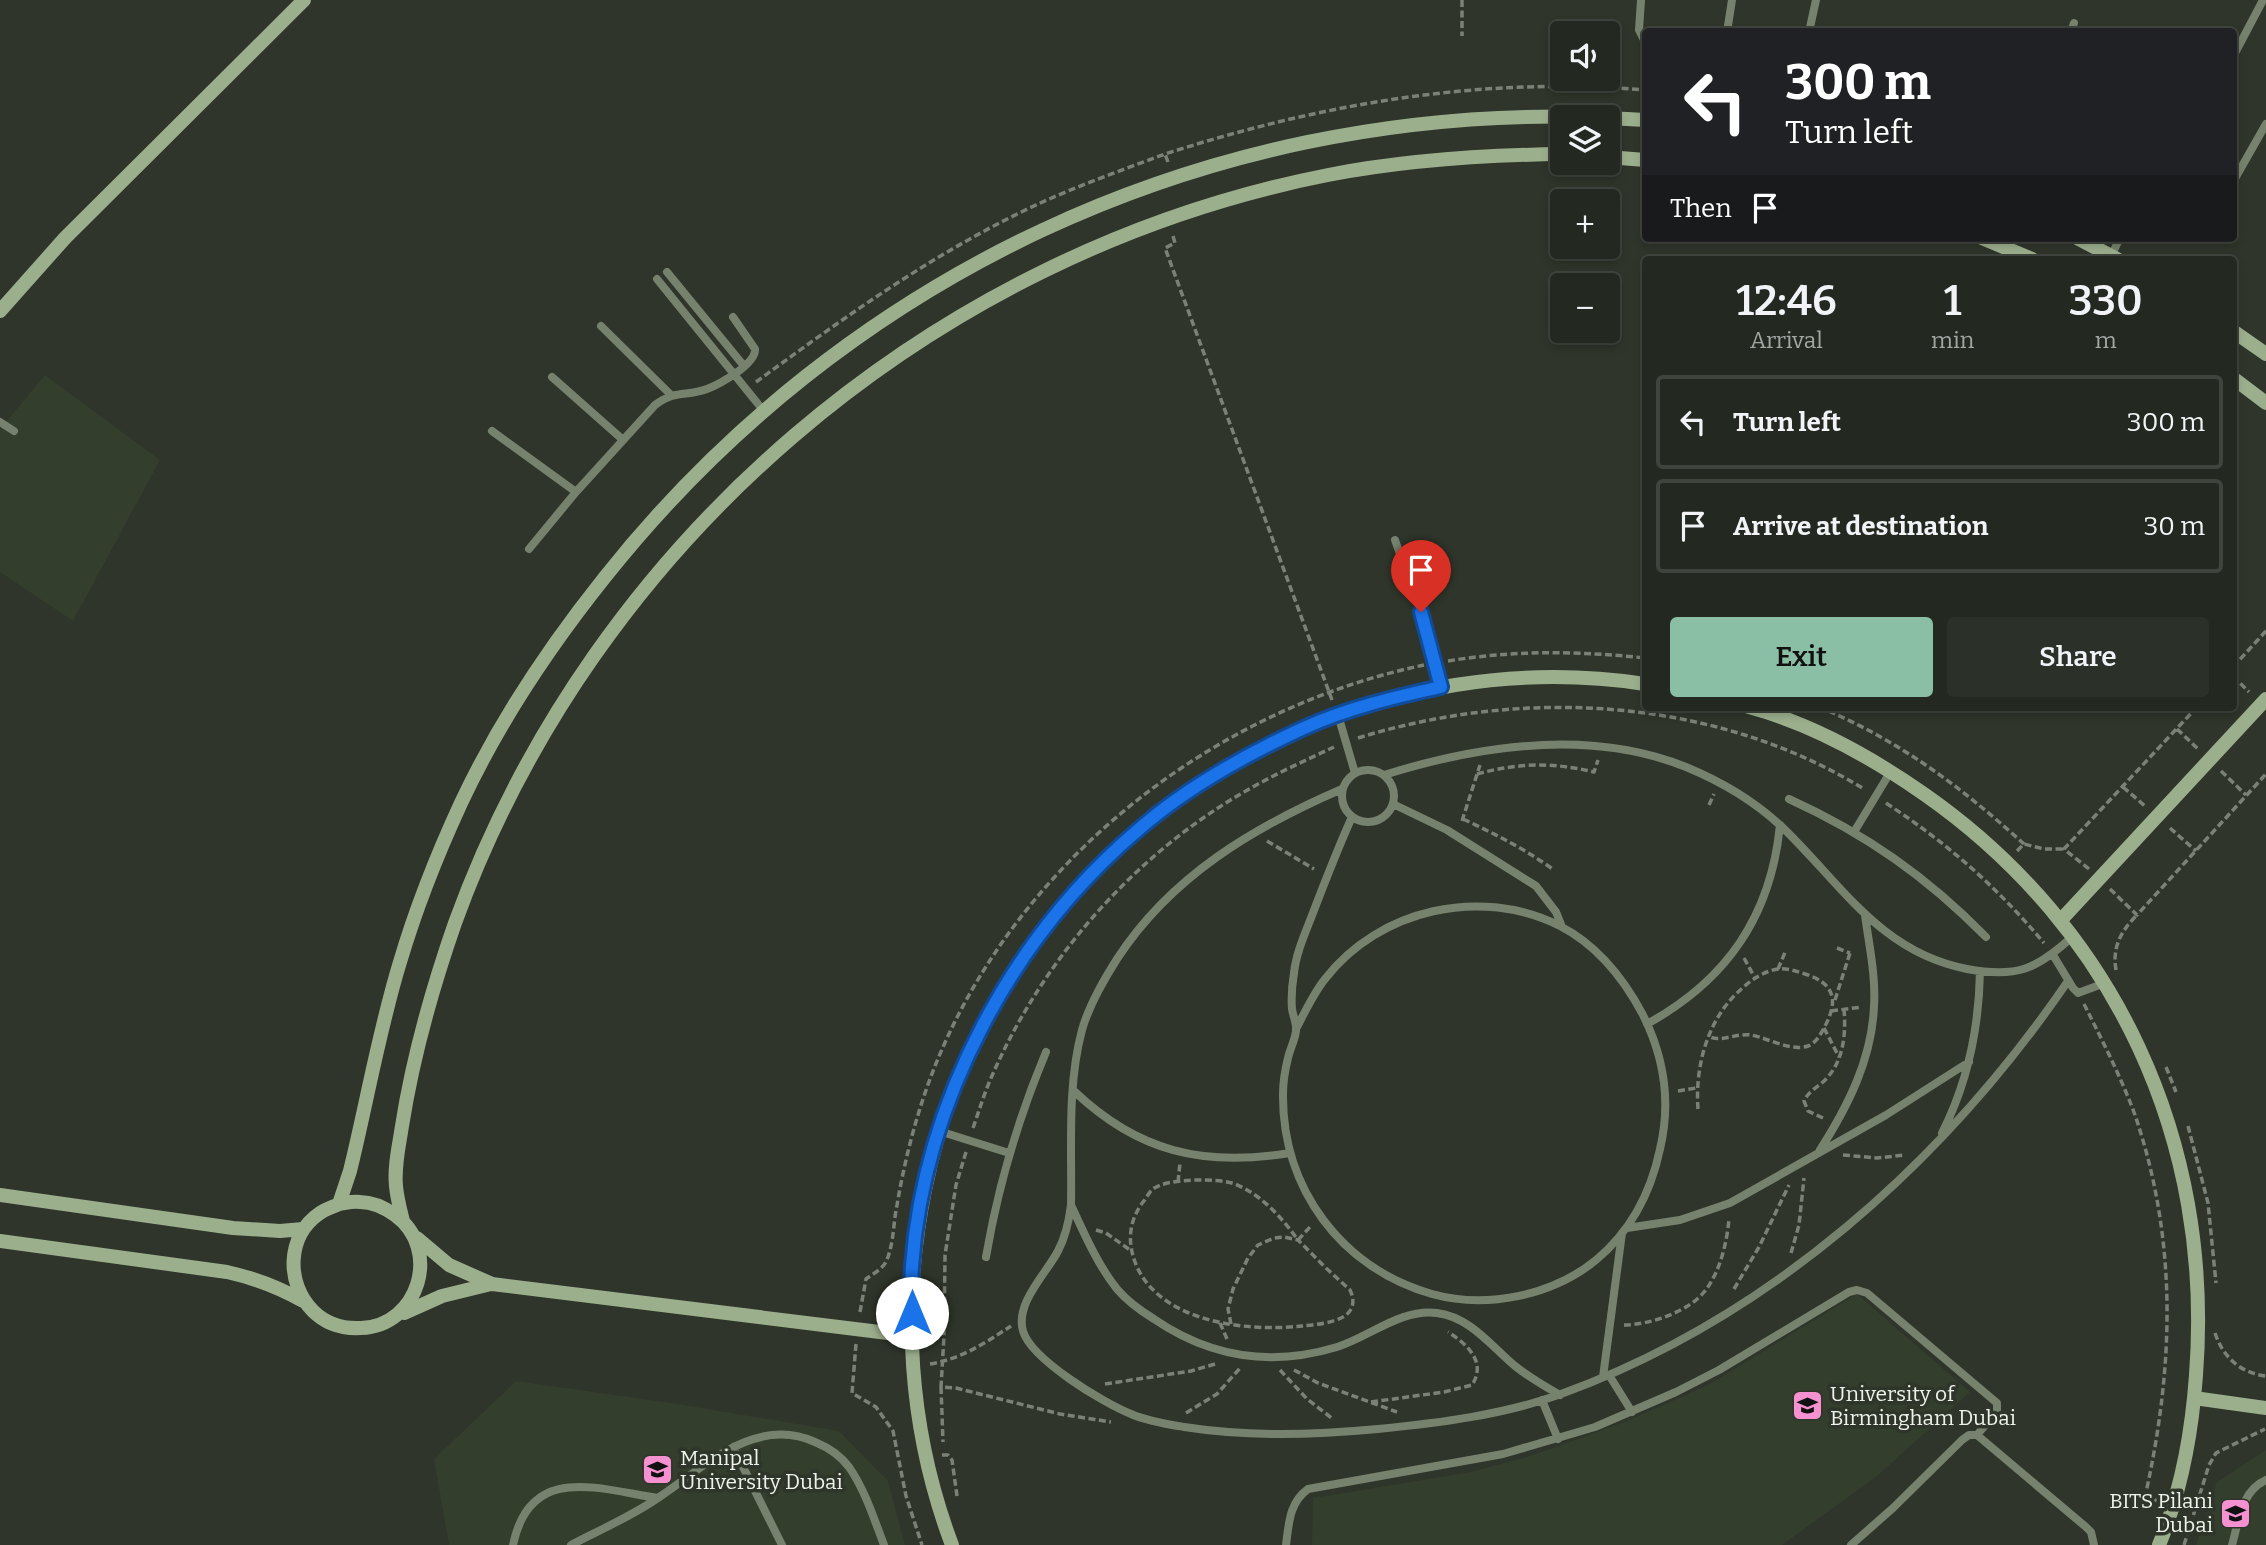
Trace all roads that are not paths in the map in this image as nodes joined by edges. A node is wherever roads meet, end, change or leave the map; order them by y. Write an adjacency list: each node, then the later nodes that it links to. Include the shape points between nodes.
1 (1641, 0): 8 (lane)
2 (1732, 0): 6 (lane)
3 (1816, 0): 7 (lane)
4 (2263, 0): 9 (lane)
5 (298, 2): 24 (street, via 65,238)
6 (1728, 28)
7 (1810, 28)
8 (1642, 36)
9 (2237, 49)
10 (1550, 117): 35 (street, via 1480,118 1334,136 1174,177 1059,222 932,287 872,326)
11 (1620, 119): 12 (street)
12 (1642, 120)
13 (2266, 124): 17 (lane)
14 (1550, 154): 79 (street, via 1409,162 1327,175 1246,194 1114,239 948,322 888,361 776,450 692,534 631,606 563,703 496,825 430,999 408,1089 396,1171)
15 (1620, 157): 16 (street)
16 (1642, 160)
17 (2237, 175)
18 (1992, 242): 20 (street)
19 (2085, 242): 21 (street)
20 (2025, 256)
21 (2112, 256)
22 (667, 272): 29 (lane)
23 (657, 279): 30 (lane)
24 (0, 311)
25 (733, 317): 29 (lane, via 755,349 754,358)
26 (601, 326): 33 (lane)
27 (2237, 334): 28 (street)
28 (2266, 354)
29 (744, 366): 30 (lane)
30 (735, 374): 33 (lane, via 709,388); 35 (lane)
31 (551, 377): 39 (lane)
32 (2237, 381): 34 (street)
33 (671, 395): 39 (lane)
34 (2266, 403)
35 (763, 410): 77 (street, via 670,500 628,548 552,647 490,747 439,853 410,930)
36 (0, 422): 37 (lane)
37 (14, 431)
38 (492, 431): 40 (lane)
39 (622, 439): 40 (lane)
40 (576, 492): 42 (lane)
41 (1395, 540): 44 (lane)
42 (529, 550)
43 (1642, 684): 44 (street, via 1532,676)
44 (1441, 687): 47 (street)
45 (2266, 699): 58 (street)
46 (1759, 711): 48 (street, via 1830,738)
47 (1338, 715): 49 (lane); 71 (street, via 1236,762 1186,793 1095,869 1048,923 996,1002)
48 (1891, 771): 56 (lane); 58 (street, via 1956,816 2011,866)
49 (1355, 773): 50 (lane, via 1365,770); 51 (lane)
50 (1384, 775): 53 (lane, via 1393,788); 55 (lane, via 1484,751 1536,746 1602,748 1686,767 1730,789)
51 (1342, 789): 54 (lane, via 1345,809); 70 (lane, via 1281,817 1205,864 1155,911 1098,992 1083,1028)
52 (1789, 799): 56 (lane)
53 (1393, 804): 54 (lane, via 1376,821); 59 (lane, via 1431,821 1536,886)
54 (1352, 817): 67 (lane, via 1294,968)
55 (1780, 825): 57 (lane); 66 (lane, via 1767,889 1737,947 1706,983)
56 (1854, 832): 60 (lane, via 1924,879)
57 (1866, 915): 63 (lane, via 1918,953); 73 (lane, via 1872,1034 1847,1105)
58 (2060, 921): 61 (street)
59 (1562, 927): 66 (lane, via 1604,959); 67 (lane, via 1535,915 1478,906 1420,914 1393,924 1345,957 1325,979)
60 (1986, 937)
61 (2072, 937): 62 (lane); 65 (street)
62 (2053, 955): 63 (lane, via 2026,969); 64 (lane)
63 (1980, 971): 69 (lane)
64 (2068, 981): 65 (lane, via 2078,993); 72 (lane, via 2020,1048)
65 (2105, 983): 91 (street, via 2148,1064 2182,1171 2198,1284)
66 (1647, 1024): 81 (lane, via 1665,1092 1665,1130 1656,1167)
67 (1296, 1030): 75 (lane, via 1283,1091)
68 (1046, 1052): 74 (lane)
69 (1969, 1062): 72 (lane); 73 (lane)
70 (1073, 1091): 75 (lane, via 1131,1134 1181,1152 1217,1158); 78 (lane)
71 (939, 1131): 74 (lane); 88 (street, via 914,1248)
72 (1938, 1141): 89 (lane, via 1862,1213 1784,1275 1711,1323)
73 (1819, 1152): 81 (lane, via 1730,1202 1680,1220)
74 (1009, 1153): 84 (lane)
75 (1290, 1153): 81 (lane, via 1307,1197 1338,1239 1383,1274 1417,1289 1463,1299 1529,1293 1564,1280 1596,1260)
76 (0, 1195): 80 (street, via 245,1230)
77 (339, 1204): 79 (street, via 373,1204); 80 (street, via 319,1213)
78 (1071, 1205): 90 (lane, via 1118,1290 1171,1331 1201,1345 1249,1357 1308,1354 1338,1347 1406,1316 1435,1313 1462,1321 1526,1374); 92 (lane, via 1062,1242 1024,1308 1023,1332 1051,1364 1104,1402 1134,1416 1209,1431 1352,1432 1428,1423)
79 (403, 1221): 82 (street)
80 (303, 1229): 86 (street, via 294,1252 293,1278)
81 (1625, 1231): 89 (lane)
82 (413, 1235): 85 (street, via 449,1265); 87 (street, via 421,1270 409,1304)
83 (0, 1241): 86 (street, via 227,1272 253,1278)
84 (986, 1257)
85 (492, 1284): 87 (street, via 442,1296); 88 (street)
86 (303, 1301): 87 (street, via 322,1319 346,1329 372,1328)
87 (396, 1317)
88 (912, 1336): 104 (street, via 925,1460)
89 (1606, 1376): 90 (lane); 94 (lane)
90 (1560, 1395): 92 (lane)
91 (2194, 1398): 93 (street); 108 (street, via 2183,1466)
92 (1542, 1400): 96 (lane)
93 (2266, 1408)
94 (1632, 1412): 95 (lane, via 1719,1370 1857,1290 1867,1293 1997,1404 1997,1411); 96 (lane)
95 (1977, 1435): 106 (lane, via 1962,1440); 107 (lane, via 2086,1527)
96 (1558, 1439): 105 (lane, via 1503,1454 1308,1489 1293,1505)
97 (733, 1447): 99 (lane); 102 (lane); 103 (lane, via 778,1434 804,1437 828,1447 848,1465)
98 (2266, 1480): 109 (lane, via 2248,1493)
99 (658, 1498): 100 (lane, via 574,1485 556,1489 526,1511); 101 (lane)
100 (513, 1545)
101 (571, 1545)
102 (782, 1545)
103 (884, 1545)
104 (952, 1545)
105 (1286, 1545)
106 (1851, 1545)
107 (2094, 1545)
108 (2159, 1545)
109 (2232, 1545)

